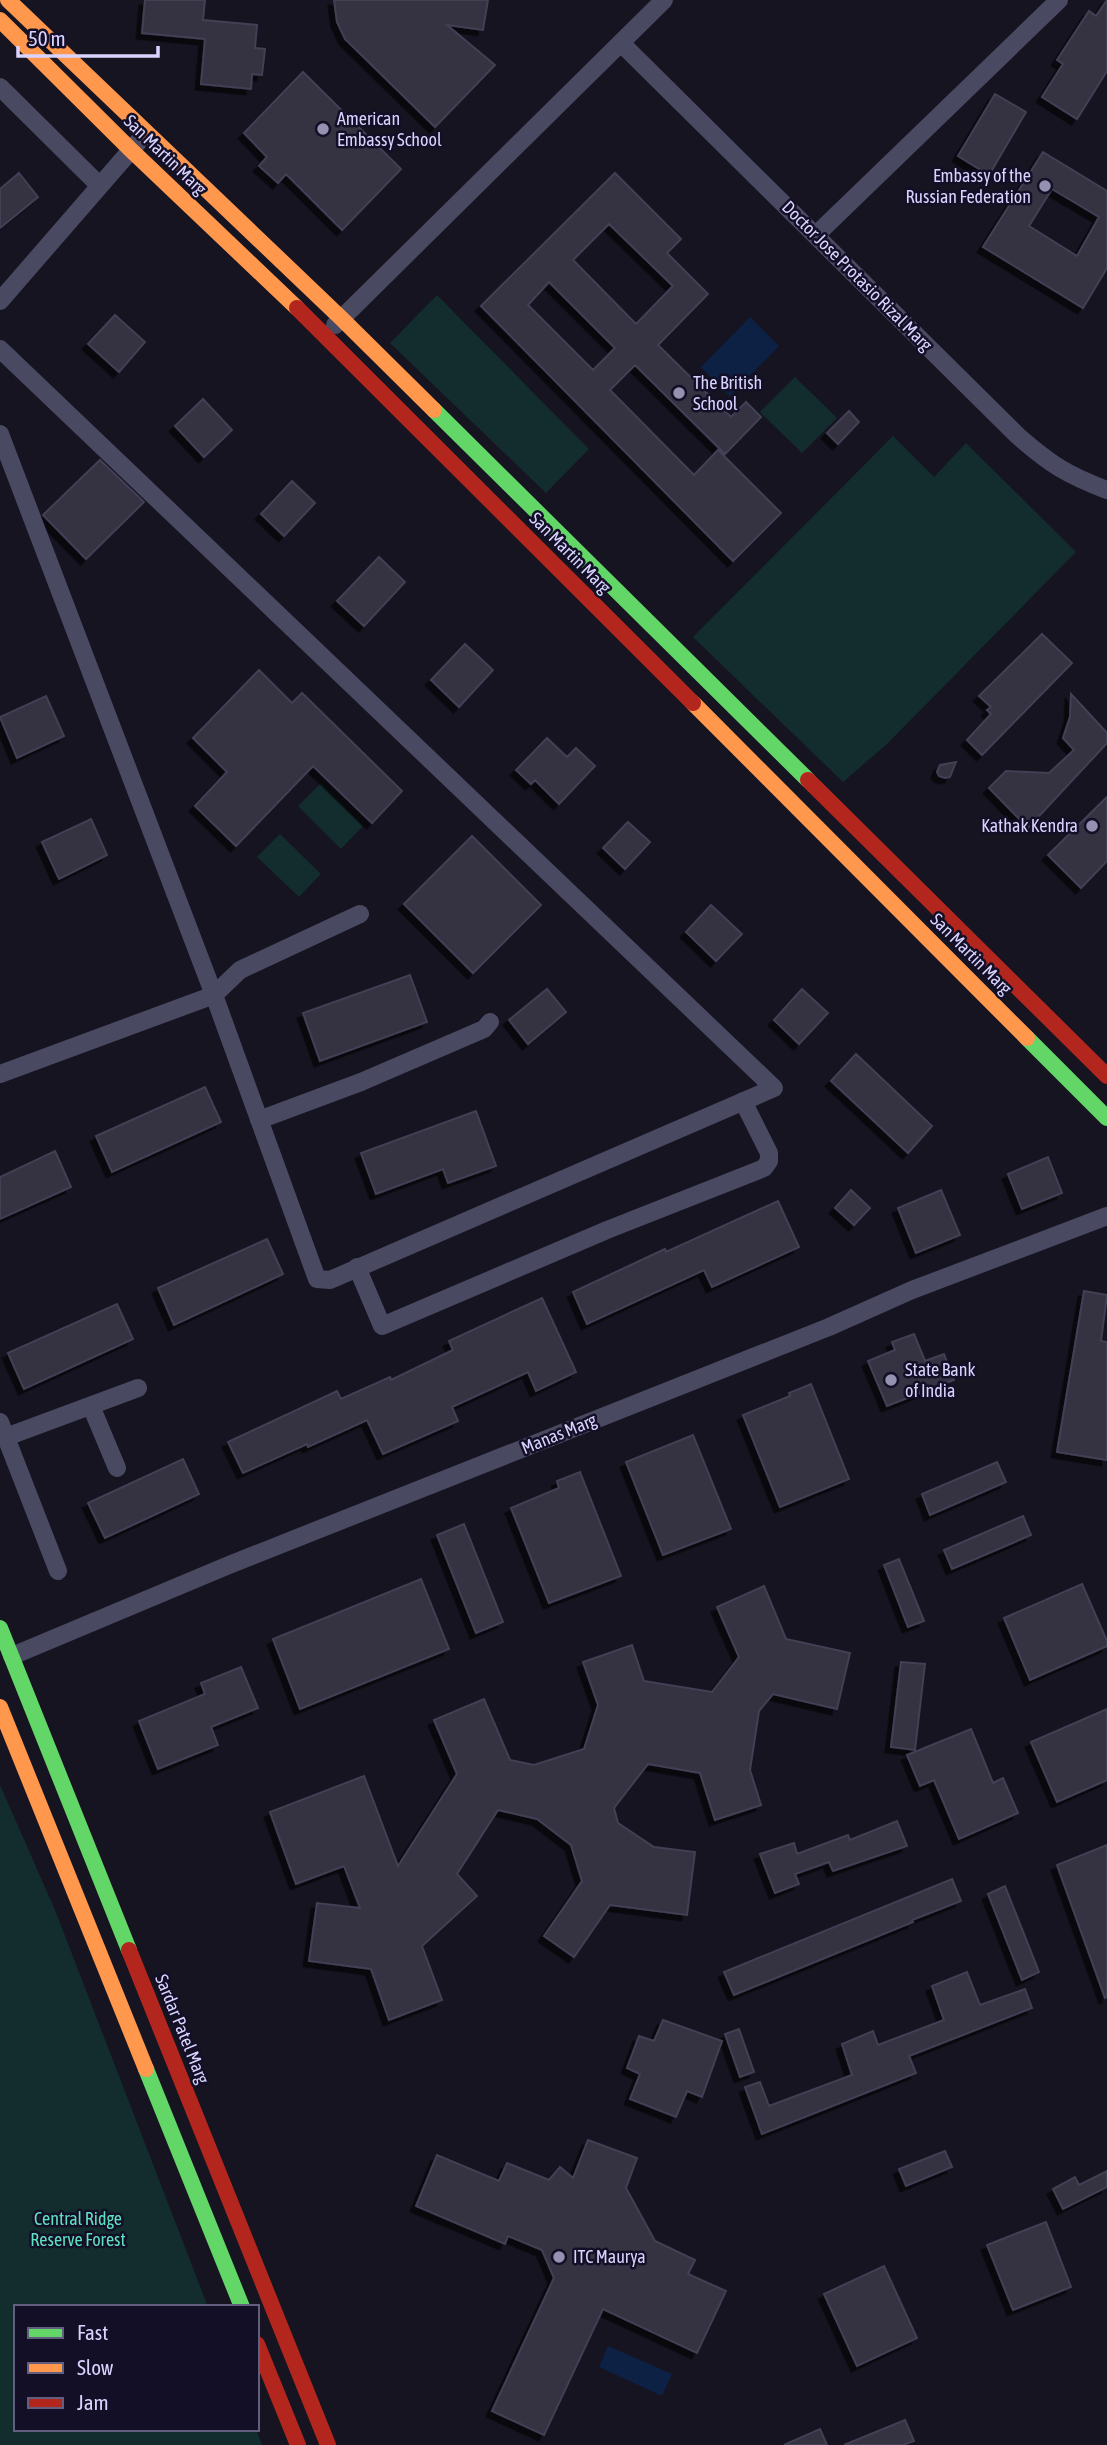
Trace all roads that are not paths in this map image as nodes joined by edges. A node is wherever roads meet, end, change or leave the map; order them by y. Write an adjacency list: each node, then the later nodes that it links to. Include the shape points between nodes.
1 (8, 0): 7 (street, San Martin Marg)
2 (664, 0): 5 (street)
3 (1059, 0): 10 (street)
4 (0, 20): 8 (street, San Martin Marg)
5 (621, 43): 10 (street, Doctor Jose Protasio Rizal Marg); 12 (street)
6 (0, 87): 9 (street)
7 (146, 134): 8 (street); 12 (street, San Martin Marg)
8 (131, 150): 9 (street); 13 (street, San Martin Marg)
9 (100, 186): 11 (street)
10 (816, 235): 16 (street, Doctor Jose Protasio Rizal Marg, via 1047,462)
11 (0, 301)
12 (342, 319): 13 (street); 21 (street, San Martin Marg)
13 (324, 334): 23 (street, San Martin Marg)
14 (0, 349): 22 (street, via 774,1088)
15 (0, 434): 18 (street)
16 (1107, 490)
17 (360, 914): 18 (street, via 240,970)
18 (214, 995): 20 (street); 24 (street)
19 (490, 1022): 24 (street, via 484,1029 362,1082)
20 (0, 1074)
21 (1107, 1076)
22 (743, 1101): 26 (street); 26 (street, via 769,1153 764,1168 382,1326)
23 (1107, 1118)
24 (259, 1120): 26 (street, via 314,1275 330,1280)
25 (1107, 1216): 33 (street, Manas Marg, via 912,1290)
26 (357, 1267)
27 (138, 1388): 28 (street)
28 (92, 1406): 29 (street); 30 (street)
29 (3, 1430): 31 (street)
30 (117, 1468)
31 (58, 1571)
32 (0, 1628): 33 (street, Sardar Patel Marg)
33 (12, 1656): 38 (street, Sardar Patel Marg)
34 (0, 1707): 35 (street)
35 (241, 2305)
36 (259, 2349): 37 (street)
37 (298, 2445)
38 (328, 2445)

